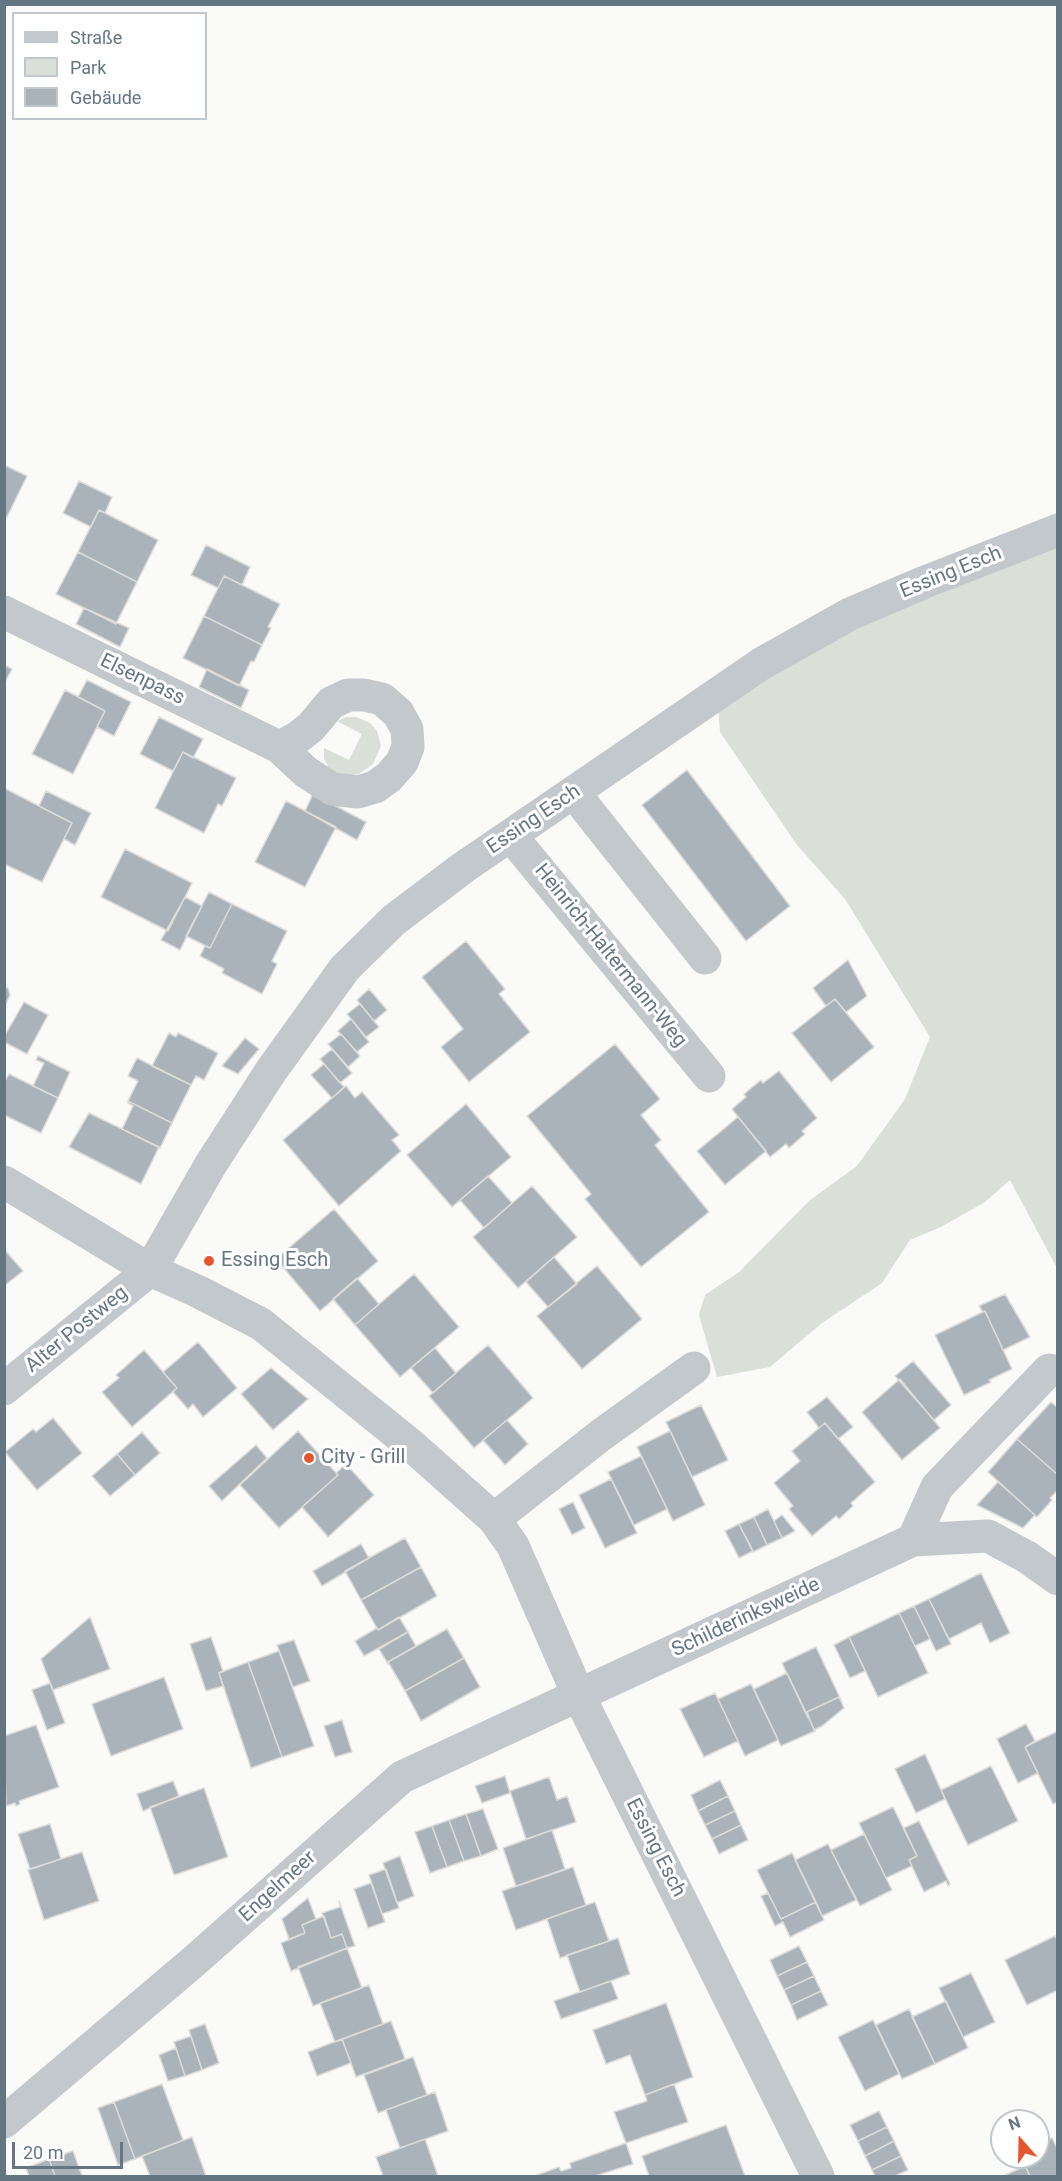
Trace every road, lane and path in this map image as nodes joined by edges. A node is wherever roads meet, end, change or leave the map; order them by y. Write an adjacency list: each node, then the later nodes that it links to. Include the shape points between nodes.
1 (1058, 531): 4 (street, Essing Esch, via 850,614 761,664)
2 (4, 612): 3 (street, Elsenpass)
3 (279, 747)
4 (574, 793): 5 (street, Essing Esch); 6 (street)
5 (512, 836): 7 (street, Heinrich-Haltermann-Weg); 9 (street, Essing Esch, via 394,920 345,968 271,1071)
6 (705, 958)
7 (709, 1076)
8 (4, 1182): 9 (street, Essing Esch)
9 (150, 1270): 12 (street, Alter Postweg); 13 (street, Essing Esch, via 261,1324 411,1444)
10 (694, 1368): 13 (street)
11 (1049, 1370): 14 (street, via 937,1487)
12 (4, 1389)
13 (494, 1519): 16 (street, Essing Esch, via 513,1546)
14 (913, 1540): 15 (street, Schilderinksweide, via 988,1536); 16 (street, Schilderinksweide)
15 (1058, 1579)
16 (578, 1694): 17 (street, Engelmeer, via 402,1777); 18 (street, Essing Esch)
17 (4, 2122)
18 (818, 2176)

